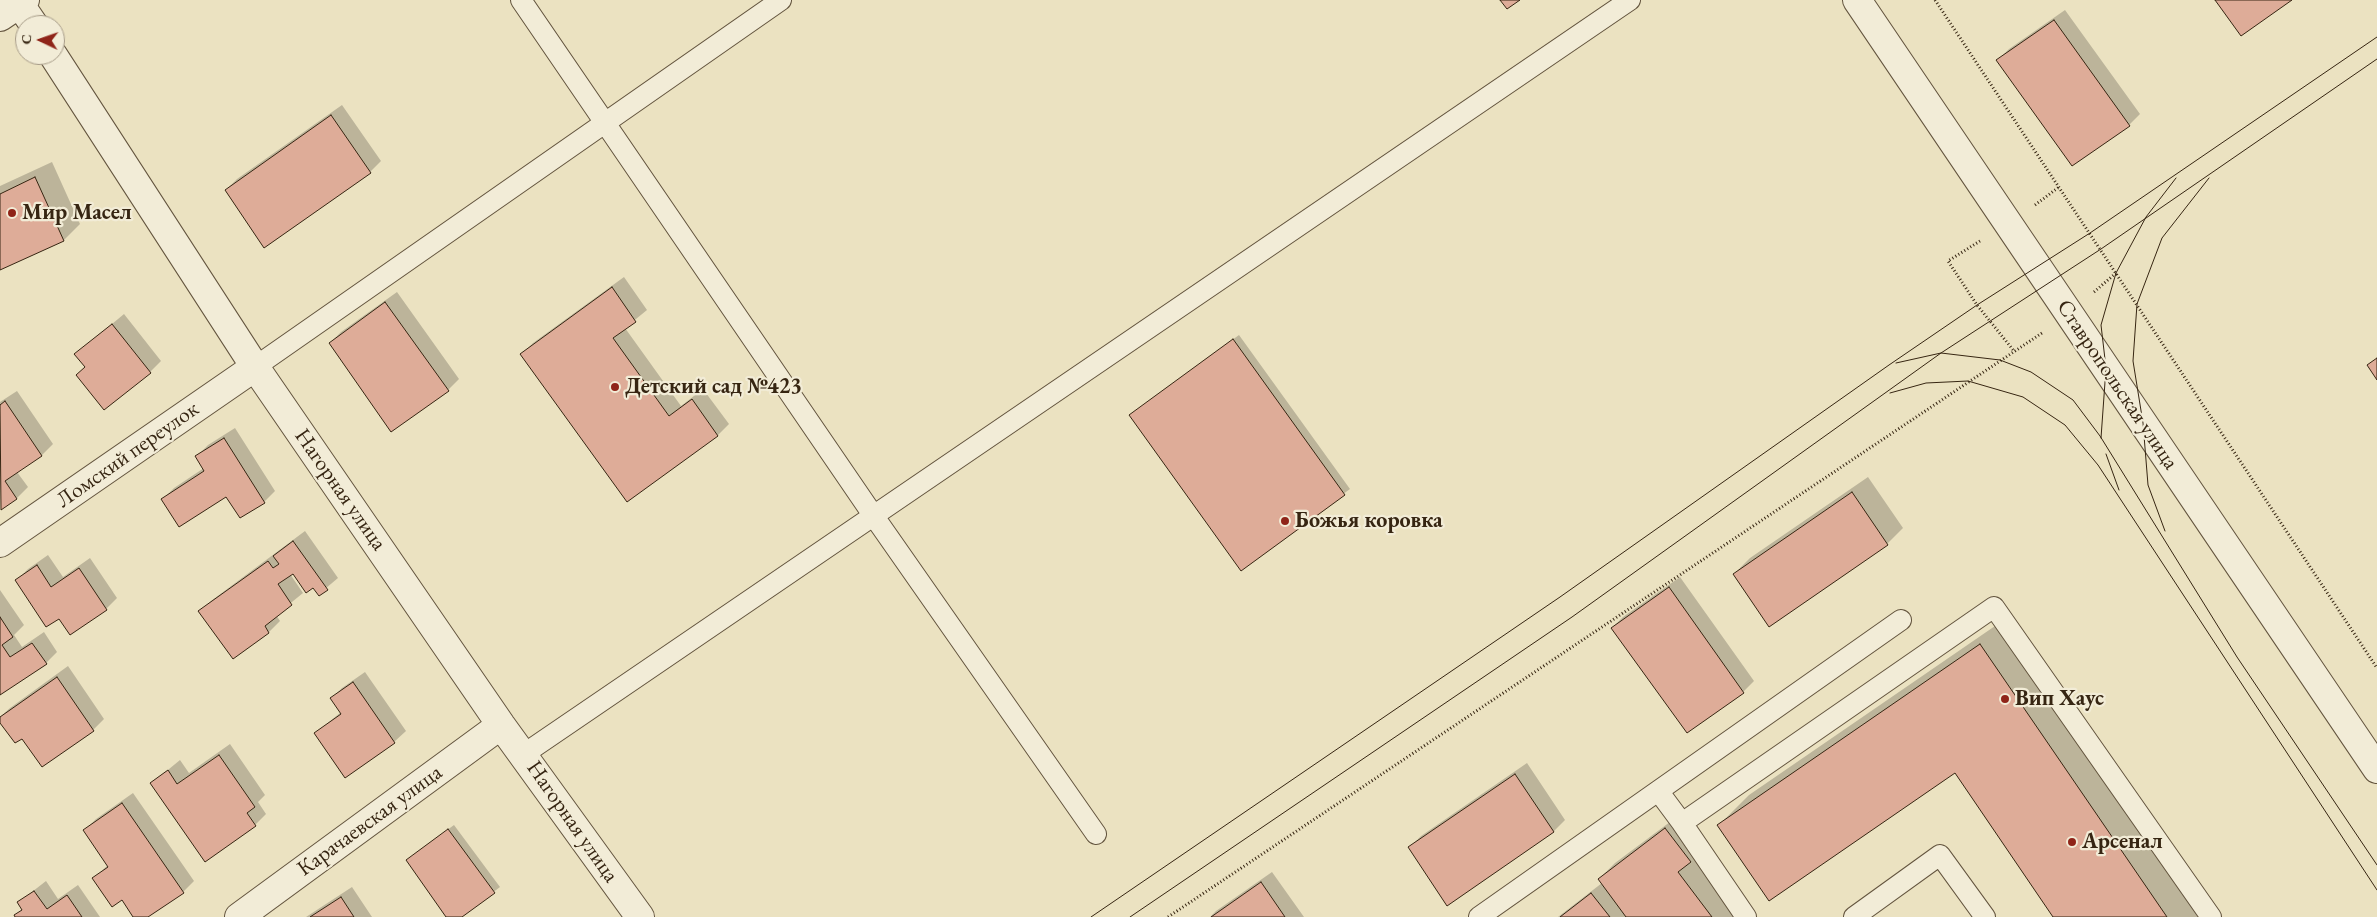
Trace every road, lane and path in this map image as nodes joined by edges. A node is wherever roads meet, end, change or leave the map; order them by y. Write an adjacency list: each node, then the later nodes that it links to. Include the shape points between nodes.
1 (521, 0): 7 (lane)
2 (781, 0): 7 (lane)
3 (1630, 0): 11 (lane)
4 (1857, 0): 9 (street, Ставропольская улица)
5 (1935, 0): 8 (path)
6 (59, 65): 10 (street, Нагорная улица)
7 (606, 121): 10 (lane); 11 (lane)
8 (2116, 273): 9 (path); 14 (path)
9 (2069, 314): 17 (street, Ставропольская улица); 23 (path)
10 (255, 368): 12 (street, Ломский переулок); 15 (street, Нагорная улица)
11 (873, 515): 16 (lane); 20 (lane)
12 (0, 543)
13 (1900, 620): 18 (lane)
14 (2377, 668)
15 (501, 724): 16 (street, Нагорная улица); 21 (street, Карачаевская улица)
16 (524, 754): 22 (street, Нагорная улица)
17 (2377, 769)
18 (1659, 792): 19 (lane); 24 (lane)
19 (1682, 823): 25 (lane); 28 (lane, via 1994,607)
20 (1096, 834)
21 (239, 917)
22 (640, 917)
23 (1168, 917)
24 (1479, 917)
25 (1746, 917)
26 (1854, 917): 27 (lane, via 1940,855)
27 (1985, 917)
28 (2211, 917)

